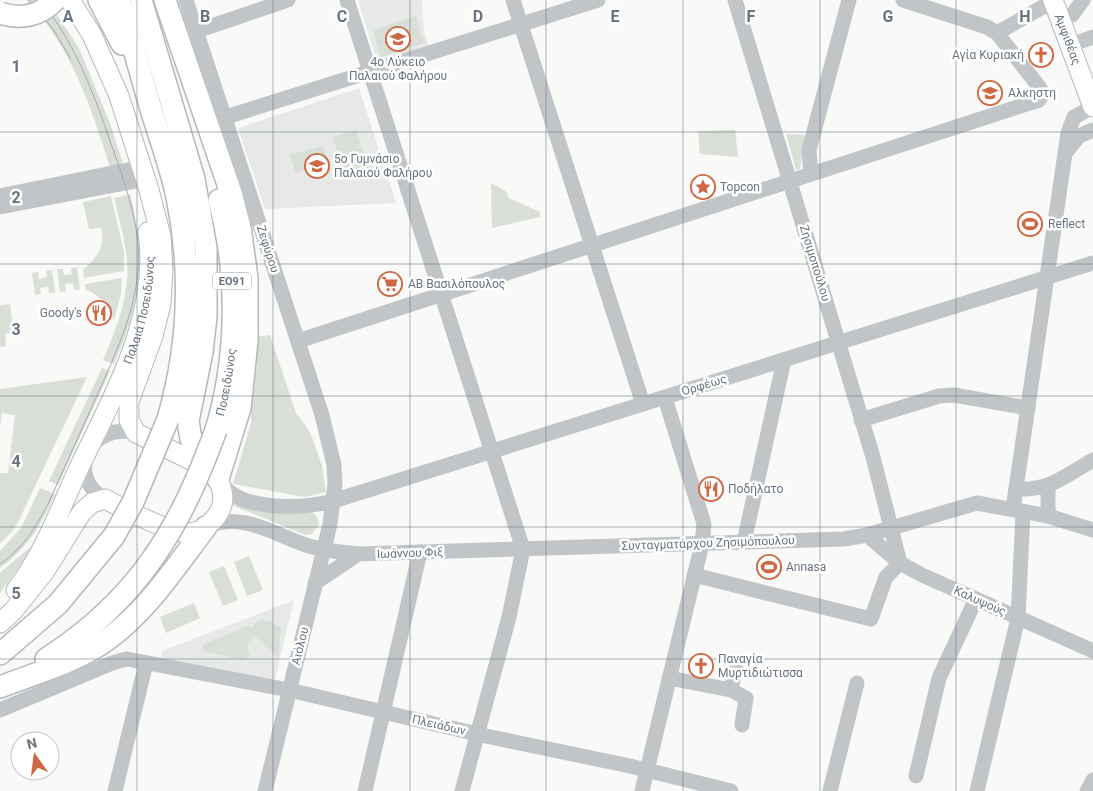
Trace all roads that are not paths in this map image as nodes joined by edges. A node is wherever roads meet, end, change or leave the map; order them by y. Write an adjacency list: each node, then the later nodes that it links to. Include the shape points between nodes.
1 (56, 0): 18 (highway, bridge, via 46,9 27,16); 30 (main road, Παλαιά Ποσειδώνος, via 93,60)
2 (70, 0): 30 (main road, Παλαιά Ποσειδώνος, via 92,35 110,75)
3 (99, 0): 25 (highway)
4 (119, 0): 25 (highway)
5 (141, 0): 50 (highway, via 194,179 206,248 206,316 188,421 190,439)
6 (155, 0): 85 (highway, Ποσειδώνος / ΕΟ91, bridge, via 207,160 230,262 232,348 225,397 216,430 185,507 153,558 125,594 84,633)
7 (166, 0): 51 (highway, via 232,196 247,278 248,317 242,387 235,427)
8 (186, 0): 20 (street, Ζεφύρου)
9 (288, 0): 17 (street)
10 (347, 0): 24 (street)
11 (513, 0): 19 (street)
12 (598, 0): 19 (street)
13 (735, 0): 32 (street, Ζησιμοπούλου)
14 (848, 0): 31 (street, via 810,150)
15 (904, 0): 21 (street)
16 (1056, 3): 21 (street); 22 (main road, Αμφιθέας); 26 (main road, Αμφιθέας)
17 (263, 4): 20 (street)
18 (0, 13)
19 (521, 24): 24 (street); 35 (street)
20 (197, 31): 27 (street, Ζεφύρου)
21 (997, 33): 31 (street, via 1040,88 1042,95 1039,100)
22 (1087, 39): 23 (main road, Αμφιθέας)
23 (1093, 71)
24 (370, 72): 27 (street); 38 (street)
25 (148, 98): 80 (highway, bridge, via 177,197 186,281 183,355 168,419 137,493 114,536 58,604)
26 (1093, 107): 29 (street, via 1074,117)
27 (226, 117): 39 (street, Ζεφύρου)
28 (1093, 130): 29 (street, via 1079,136)
29 (1067, 150): 37 (street)
30 (139, 174): 33 (street); 34 (street); 46 (main road, Παλαιά Ποσειδώνος, via 161,236 163,287 154,336 128,406 129,420); 47 (main road, Παλαιά Ποσειδώνος, via 149,237 147,297 131,356)
31 (811, 174): 32 (street)
32 (790, 181): 35 (street); 40 (street, Ζησιμοπούλου)
33 (0, 196)
34 (0, 207)
35 (593, 245): 38 (street); 43 (street)
36 (1093, 263): 37 (street, Ορφέως)
37 (1048, 278): 40 (street, Ορφέως); 44 (street)
38 (442, 294): 39 (street); 48 (street)
39 (298, 341): 56 (street, Ζεφύρου, via 334,465)
40 (838, 343): 41 (street, Ορφέως); 45 (street, Ζησιμοπούλου)
41 (784, 360): 42 (street, Ορφέως); 66 (street)
42 (665, 398): 43 (street, Ορφέως); 67 (street, via 704,524)
43 (643, 404): 48 (street, Ορφέως)
44 (1028, 408): 45 (street, via 954,394); 53 (street)
45 (861, 420): 55 (street, Ζησιμοπούλου)
46 (136, 434): 47 (street, via 121,431 106,434); 50 (main road)
47 (88, 451): 54 (street, via 87,478 94,492); 76 (main road, Παλαιά Ποσειδώνος, via 31,568)
48 (493, 452): 56 (street, Ορφέως); 71 (street)
49 (1093, 460): 52 (street)
50 (202, 464): 51 (main road)
51 (218, 479): 57 (street, Ορφέως, via 227,492 239,499 279,506); 61 (main road, via 223,495 222,505)
52 (1048, 486): 53 (street); 59 (street)
53 (1016, 489): 58 (street)
54 (105, 499): 61 (main road, via 171,529 190,533); 78 (main road, via 92,503 82,512 45,571)
55 (885, 499): 62 (street, Ζησιμοπούλου); 64 (street, via 881,516)
56 (333, 502): 57 (street, Ορφέως); 60 (street, Αιόλου)
57 (314, 506): 60 (street, via 325,513)
58 (1018, 511): 59 (street, Συνταγματάρχου Ζησιμόπουλου); 62 (street, Συνταγματάρχου Ζησιμόπουλου, via 972,504); 77 (street)
59 (1048, 516): 63 (street, Συνταγματάρχου Ζησιμόπουλου)
60 (330, 524): 65 (street, via 318,538); 68 (street, Αιόλου); 70 (street, via 338,544)
61 (206, 527): 65 (street, Ιωάννου Φιξ, via 221,521 245,522); 85 (highway, via 140,610 107,640 85,653)
62 (892, 528): 64 (street, Συνταγματάρχου Ζησιμόπουλου); 72 (street)
63 (1093, 530)
64 (867, 535): 66 (street, Συνταγματάρχου Ζησιμόπουλου); 72 (street, Καλυψούς)
65 (298, 542): 68 (street, Ιωάννου Φιξ)
66 (744, 542): 67 (street, Συνταγματάρχου Ζησιμόπουλου)
67 (702, 544): 71 (street, Συνταγματάρχου Ζησιμόπουλου); 73 (street)
68 (324, 550): 70 (street, Ιωάννου Φιξ); 74 (street, Αιόλου)
69 (420, 552): 70 (street, Ιωάννου Φιξ); 71 (street, Ιωάννου Φιξ); 89 (street)
70 (358, 554): 74 (street)
71 (522, 554): 91 (street, via 509,617)
72 (900, 562): 73 (street, via 886,577 871,619); 75 (street, Καλυψούς)
73 (694, 575): 83 (street)
74 (315, 583): 86 (street, Αιόλου)
75 (976, 599): 77 (street, Καλυψούς); 93 (street, via 939,678)
76 (0, 608)
77 (1018, 618): 79 (street, Καλυψούς); 102 (street)
78 (0, 622)
79 (1093, 652)
80 (0, 654)
81 (146, 663): 86 (street, Πλειάδων); 88 (street, via 127,659 112,663); 95 (street)
82 (736, 664): 87 (street)
83 (669, 678): 87 (street); 92 (street)
84 (857, 683): 101 (street)
85 (0, 686)
86 (289, 690): 89 (street, Πλειάδων); 96 (street, Αιόλου)
87 (731, 690): 90 (street, via 747,701)
88 (0, 710)
89 (383, 712): 91 (street, Πλειάδων); 97 (street)
90 (742, 726)
91 (476, 734): 92 (street, Πλειάδων); 98 (street)
92 (647, 770): 99 (street); 100 (street, Πλειάδων)
93 (916, 776)
94 (1093, 780): 103 (street)
95 (115, 791)
96 (265, 791)
97 (365, 791)
98 (462, 791)
99 (642, 791)
100 (731, 791)
101 (830, 791)
102 (977, 791)
103 (1087, 791)

